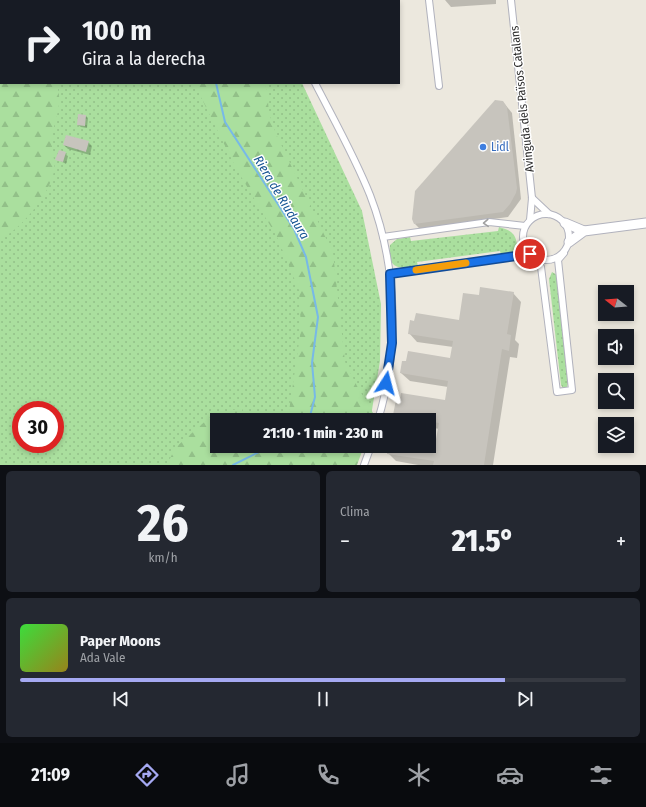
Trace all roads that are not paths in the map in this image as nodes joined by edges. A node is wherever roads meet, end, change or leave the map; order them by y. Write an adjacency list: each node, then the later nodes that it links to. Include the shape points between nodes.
1 (429, 0): 4 (street)
2 (511, 0): 5 (street, Avinguda dels Països Catalans)
3 (315, 84): 12 (street, via 370,195)
4 (439, 86)
5 (532, 198): 6 (street); 7 (street, Avinguda dels Països Catalans)
6 (549, 214): 7 (street, via 542,214); 8 (street, via 555,215)
7 (530, 220): 10 (street)
8 (565, 223): 11 (street); 13 (street, via 569,232)
9 (646, 223): 11 (street)
10 (525, 226): 12 (street, one-way to 12, via 489,222); 15 (street, via 524,246)
11 (584, 231): 13 (street)
12 (383, 237): 16 (street)
13 (569, 242): 14 (street)
14 (564, 253): 15 (street, via 553,260); 15 (street, via 558,260 572,390 556,392 542,267)
15 (532, 256): 16 (street)
16 (390, 274): 17 (street, via 392,343)
17 (380, 413)
18 (368, 453): 19 (street)
19 (364, 465)

